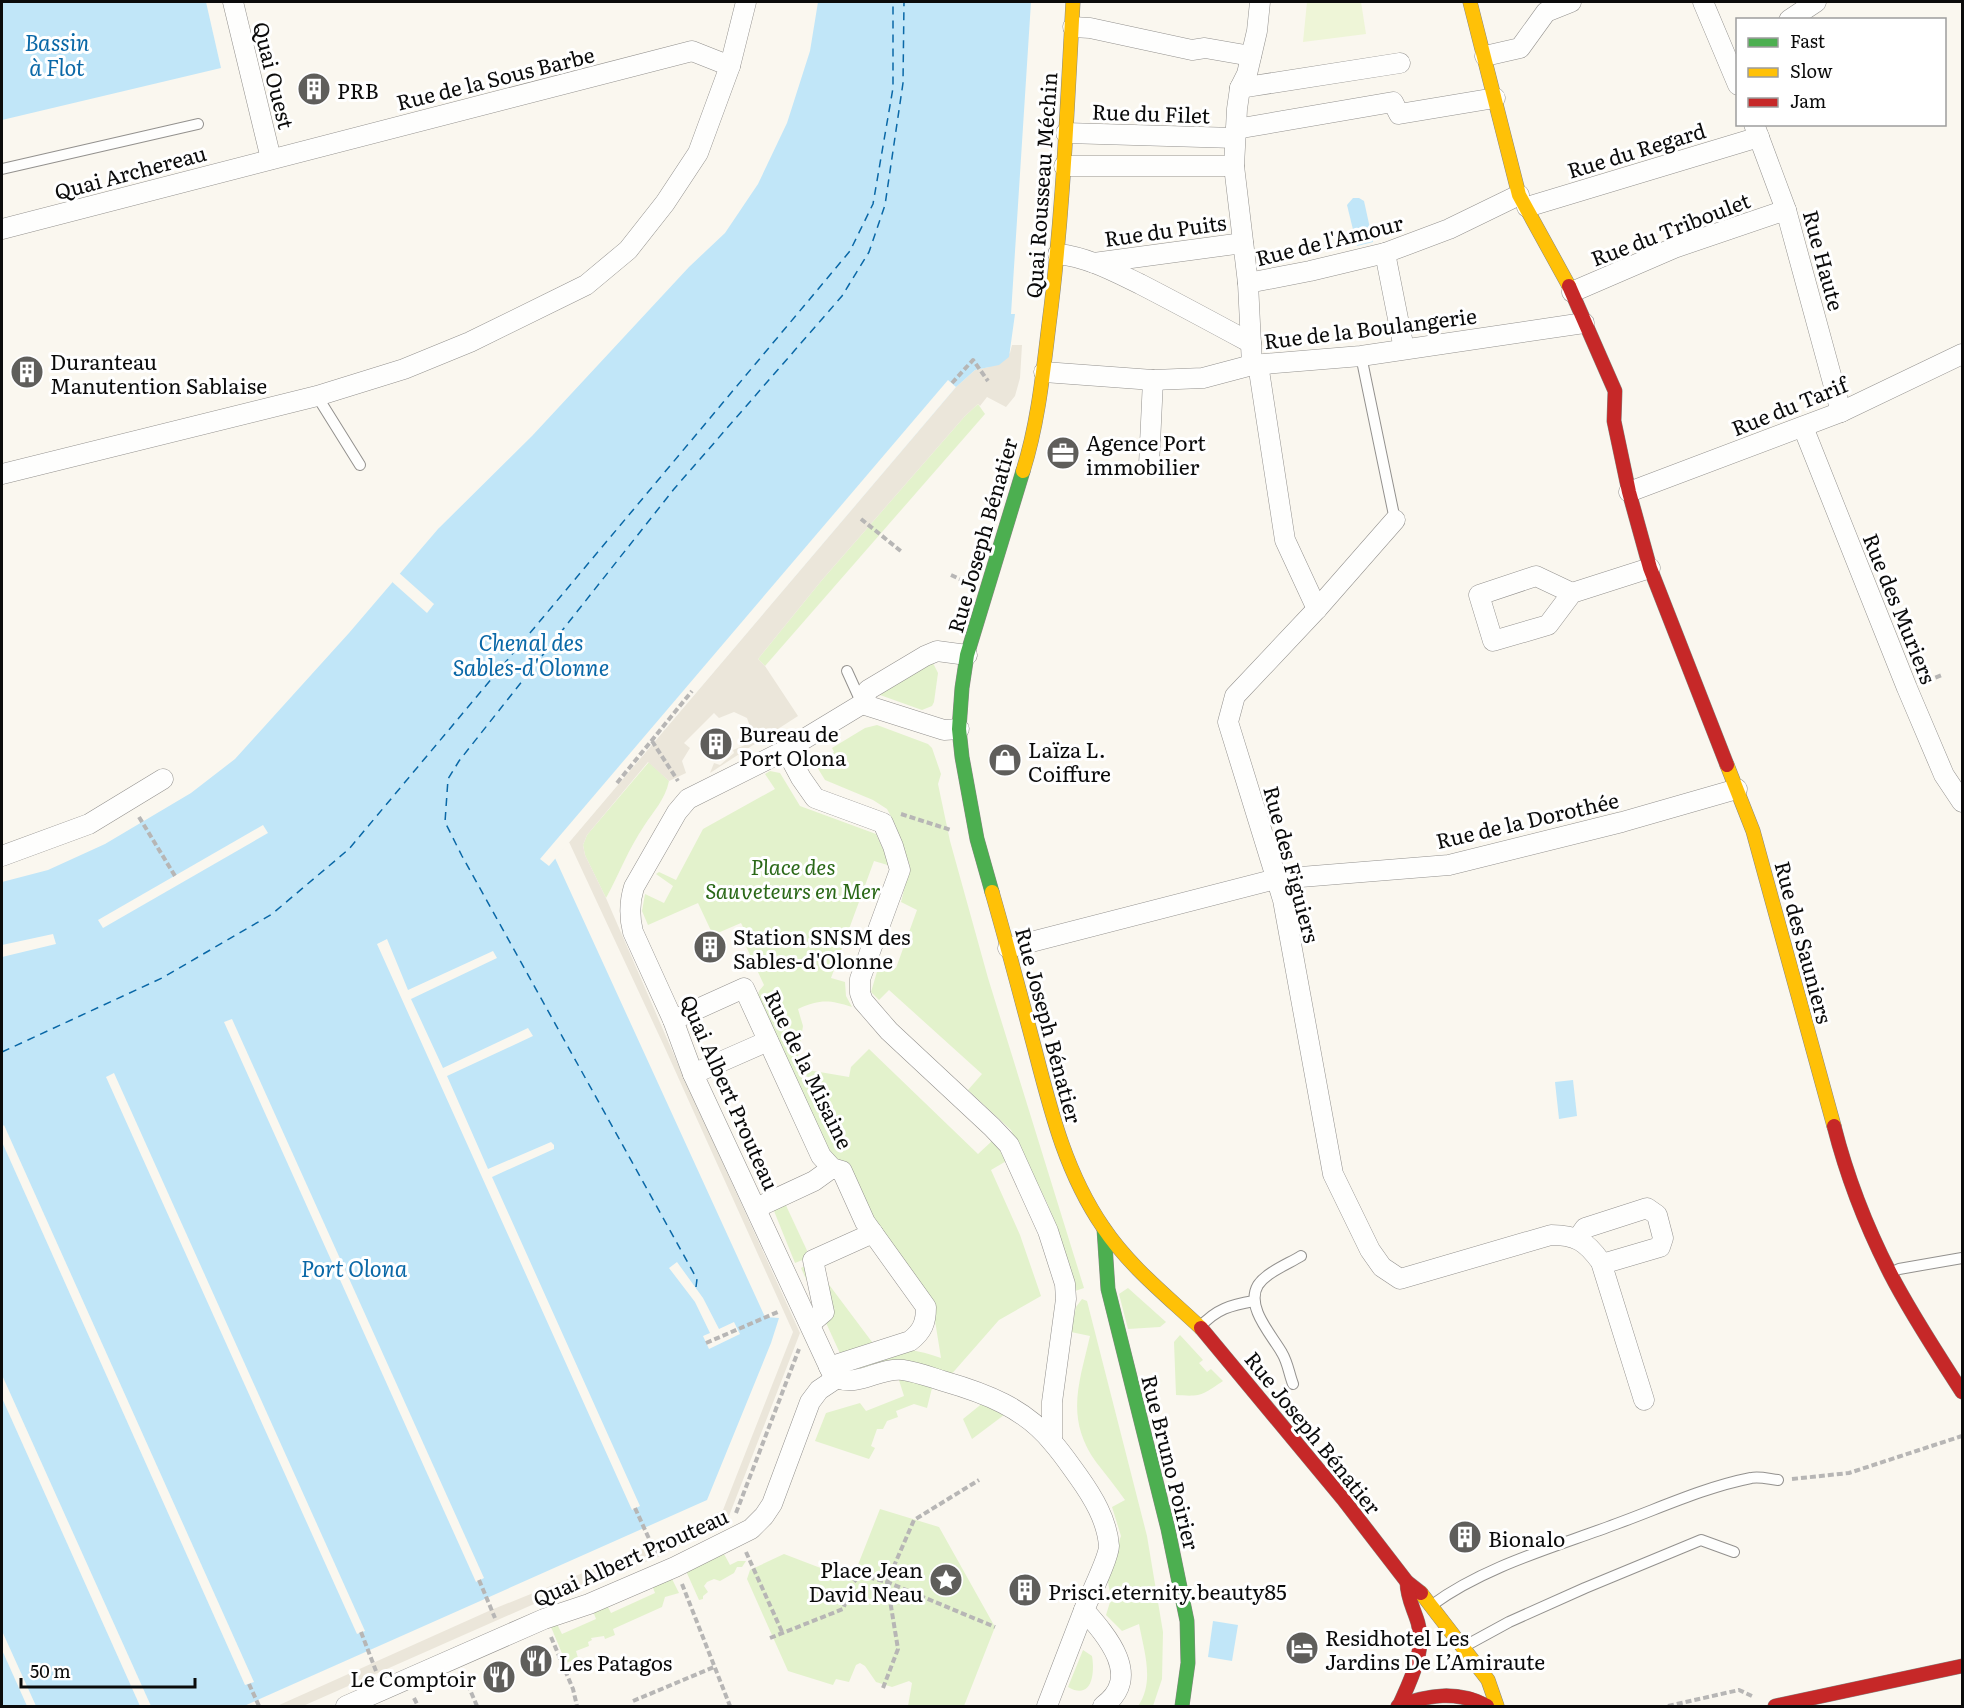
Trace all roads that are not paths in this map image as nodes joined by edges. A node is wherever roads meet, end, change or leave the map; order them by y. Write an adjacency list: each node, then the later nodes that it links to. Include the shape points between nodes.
1 (233, 2): 23 (street, Quai Ouest)
2 (746, 2): 15 (street)
3 (1073, 2): 10 (street, Quai Rousseau Méchin)
4 (1260, 2): 11 (street)
5 (1470, 2): 12 (street, Rue des Sauniers)
6 (1571, 2): 12 (street, via 1546,12 1520,48)
7 (1703, 2): 13 (street)
8 (1816, 2): 9 (street)
9 (1792, 18)
10 (1073, 27): 11 (street, via 1192,50 1206,48); 21 (street, Quai Rousseau Méchin)
11 (1251, 56): 17 (street)
12 (1485, 56): 18 (street, Rue des Sauniers)
13 (1732, 56): 16 (street)
14 (1400, 63): 17 (street)
15 (730, 66): 23 (street, Rue de la Sous Barbe, via 692,51); 44 (street, via 698,153 628,250 586,285 470,342 404,369)
16 (1736, 79)
17 (1240, 88): 22 (street)
18 (1495, 98): 22 (street, Rue du Filet, via 1399,114 1393,102); 27 (street, Rue des Sauniers)
19 (198, 124): 26 (lane, Quai Archereau)
20 (1756, 131): 27 (street, Rue du Regard); 28 (street, Rue Haute)
21 (1066, 133): 22 (street, Rue du Filet); 24 (street, Quai Rousseau Méchin)
22 (1236, 134): 25 (street)
23 (271, 159): 29 (street, Quai Archereau)
24 (1064, 166): 25 (street); 31 (street, Quai Rousseau Méchin)
25 (1234, 166): 30 (street)
26 (2, 169)
27 (1523, 201): 32 (street, Rue de l'Amour); 35 (street, Rue des Sauniers)
28 (1786, 210): 35 (street, Rue du Triboulet, via 1674,248); 45 (street, Rue Haute)
29 (2, 229)
30 (1243, 243): 33 (street, Rue du Puits); 34 (street)
31 (1058, 254): 33 (street, Rue de la Boulangerie, via 1074,255); 42 (street, Quai Rousseau Méchin)
32 (1385, 254): 34 (street, Rue de l'Amour); 38 (street)
33 (1093, 263): 37 (street, Rue de la Boulangerie)
34 (1248, 283): 37 (street)
35 (1572, 292): 36 (street, Rue des Sauniers)
36 (1584, 323): 38 (street, Rue de la Boulangerie); 50 (street, Rue des Sauniers, via 1615,391 1614,421)
37 (1251, 343): 41 (street, Rue de la Boulangerie)
38 (1404, 349): 40 (street, Rue de la Boulangerie)
39 (1962, 354): 45 (street, Rue du Tarif)
40 (1361, 356): 41 (street, Rue de la Boulangerie); 51 (lane, Rue des Figuiers)
41 (1255, 364): 43 (street, via 1203,378); 54 (street, via 1265,398 1285,540)
42 (1044, 372): 43 (street); 55 (street, Rue Joseph Bénatier, via 1029,452)
43 (1153, 380): 48 (street)
44 (317, 396): 47 (lane); 49 (street)
45 (1841, 412): 46 (street, Rue du Tarif)
46 (1803, 427): 50 (street, Rue du Tarif); 62 (street, Rue des Muriers, via 1907,688 1944,775)
47 (360, 465)
48 (1149, 465)
49 (2, 474)
50 (1629, 492): 52 (street, Rue des Sauniers)
51 (1395, 520): 54 (street, Rue des Figuiers)
52 (1650, 568): 53 (street); 61 (street, Rue des Sauniers)
53 (1572, 593)
54 (1317, 609): 64 (street, Rue des Figuiers, via 1235,696 1228,722)
55 (967, 655): 57 (street, via 937,651 925,656 868,690); 58 (street, Rue Joseph Bénatier)
56 (847, 671): 57 (lane)
57 (862, 704): 58 (street, via 944,730); 59 (street)
58 (959, 729): 65 (street, Rue Joseph Bénatier, via 977,839)
59 (786, 750): 66 (street, Quai Albert Prouteau, via 688,799 634,887 630,905 633,932); 85 (street, via 816,798 883,823 894,846 900,870 860,979 863,1000 908,1050 1009,1144 1048,1231 1066,1299 1052,1402)
60 (163, 779): 63 (street, via 89,824)
61 (1737, 789): 64 (street, Rue de la Dorothée, via 1449,865); 77 (street, Rue des Sauniers, via 1753,831 1840,1150)
62 (1962, 802)
63 (2, 856)
64 (1276, 879): 65 (street, Rue de la Dorothée); 73 (street, Rue des Figuiers, via 1334,1174 1370,1251 1382,1267 1400,1279 1551,1235)
65 (1008, 948): 71 (street, Rue Joseph Bénatier, via 1062,1150)
66 (673, 1020): 67 (street, Rue de la Misaine, via 744,988); 68 (street, Quai Albert Prouteau)
67 (768, 1041): 68 (street); 69 (street, Rue de la Misaine, via 821,1156)
68 (693, 1074): 70 (street, Quai Albert Prouteau)
69 (832, 1168): 70 (street, via 814,1181); 72 (street, Rue de la Misaine, via 842,1171)
70 (756, 1208): 79 (street, Quai Albert Prouteau)
71 (1104, 1229): 80 (street, Rue Joseph Bénatier, via 1184,1318); 97 (street, Rue Bruno Poirier, via 1108,1289 1187,1621 1188,1663)
72 (873, 1233): 79 (street, via 813,1260 825,1312); 81 (street, Rue de la Misaine, via 922,1298 926,1320 920,1333 910,1341)
73 (1578, 1238): 76 (street); 76 (street, via 1585,1228 1647,1208 1657,1215 1663,1238 1660,1247)
74 (1301, 1256): 78 (lane, via 1267,1276 1259,1284)
75 (1962, 1258): 77 (lane)
76 (1602, 1264): 84 (street)
77 (1890, 1273): 83 (street, Rue des Sauniers)
78 (1254, 1301): 80 (lane, via 1216,1311); 82 (lane, via 1288,1364)
79 (811, 1326): 81 (street, Quai Albert Prouteau)
80 (1200, 1328): 88 (street, Rue Joseph Bénatier)
81 (833, 1372): 85 (street, via 845,1382 898,1370 973,1389 1021,1413); 95 (street, Quai Albert Prouteau, via 810,1402 771,1504 751,1529 675,1567 544,1619)
82 (1293, 1384)
83 (1962, 1392)
84 (1644, 1400)
85 (1052, 1441): 90 (street, via 1092,1496 1109,1548)
86 (1778, 1480): 89 (lane, via 1754,1477 1726,1484 1501,1568 1456,1588)
87 (1734, 1552): 91 (lane, via 1701,1540 1509,1622)
88 (1407, 1582): 89 (street, Rue Joseph Bénatier); 94 (street, Rue Joseph Bénatier, via 1419,1640 1417,1658)
89 (1432, 1605): 91 (street, Rue Joseph Bénatier)
90 (1084, 1610): 93 (street); 96 (street, via 1112,1643 1120,1671 1120,1687)
91 (1464, 1647): 99 (street, Rue Joseph Bénatier, via 1488,1680)
92 (1962, 1666): 100 (street)
93 (1047, 1706)
94 (1399, 1706): 98 (street, via 1443,1695 1463,1697)
95 (346, 1707)
96 (1103, 1707)
97 (1182, 1707)
98 (1487, 1707)
99 (1497, 1707)
100 (1775, 1707)

